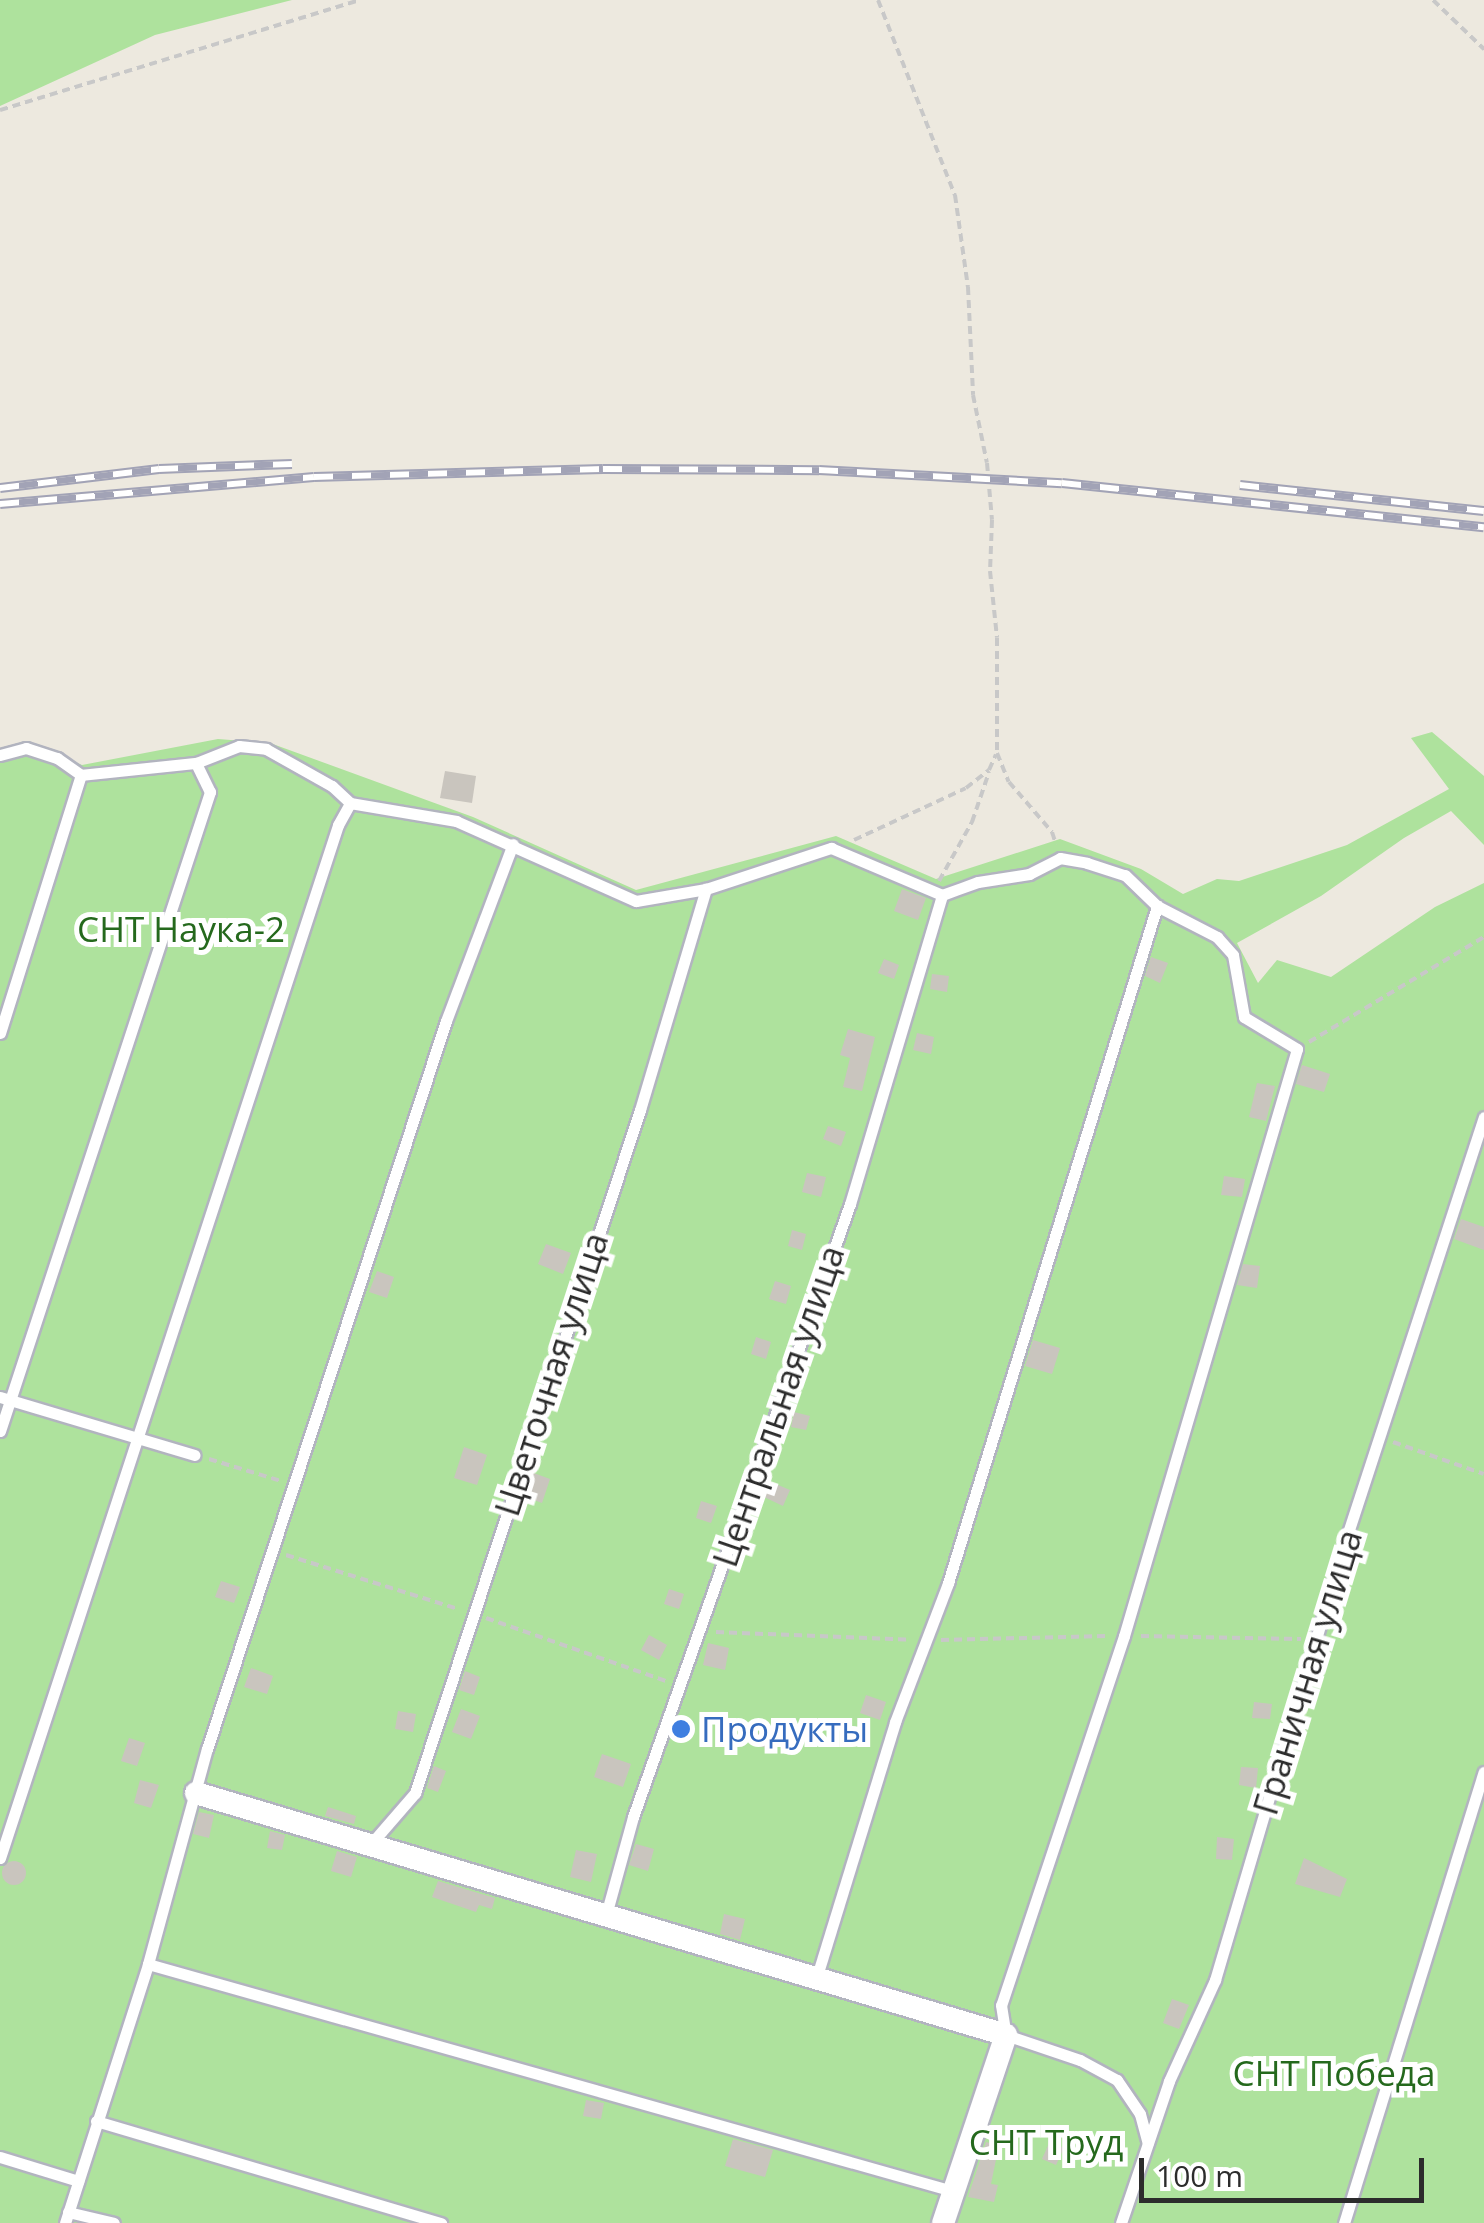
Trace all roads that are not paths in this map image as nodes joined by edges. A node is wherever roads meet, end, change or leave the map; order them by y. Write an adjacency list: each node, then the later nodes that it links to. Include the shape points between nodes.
1 (0, 755): 3 (lane, via 26,748)
2 (196, 764): 3 (lane); 4 (lane, via 239,746 266,749); 11 (lane, via 210,792)
3 (81, 775): 9 (lane)
4 (350, 803): 5 (lane, via 456,821); 13 (lane)
5 (513, 844): 6 (lane, via 636,901); 16 (lane, via 446,1020)
6 (706, 890): 7 (lane, via 831,848); 17 (lane, Цветочная улица, via 415,1794)
7 (942, 895): 8 (lane, via 1029,874 1060,858 1125,875); 19 (lane, Центральная улица, via 850,1204 634,1817)
8 (1158, 906): 21 (lane, via 948,1583 895,1722); 22 (lane, via 1217,938 1233,956 1244,1016 1298,1049 1124,1636 1001,2005)
9 (0, 1033)
10 (1484, 1118): 24 (lane, Граничная улица, via 1379,1437 1215,1980)
11 (5, 1398): 12 (lane); 13 (lane)
12 (0, 1431)
13 (140, 1438): 14 (lane); 18 (lane)
14 (195, 1455)
15 (1484, 1772): 34 (lane)
16 (196, 1793): 17 (street); 20 (lane)
17 (370, 1845): 19 (street)
18 (0, 1858)
19 (606, 1915): 21 (street)
20 (148, 1964): 23 (lane); 27 (lane)
21 (817, 1976): 22 (street)
22 (1006, 2035): 24 (lane, via 1116,2080 1140,2114); 27 (street)
23 (96, 2121): 26 (lane); 31 (lane)
24 (1148, 2143): 29 (lane, Граничная улица)
25 (0, 2158): 26 (lane)
26 (78, 2180): 28 (lane)
27 (953, 2191): 32 (street)
28 (67, 2218): 30 (lane)
29 (1122, 2221): 33 (lane)
30 (114, 2223)
31 (442, 2223)
32 (943, 2223)
33 (1137, 2223)
34 (1344, 2223)

